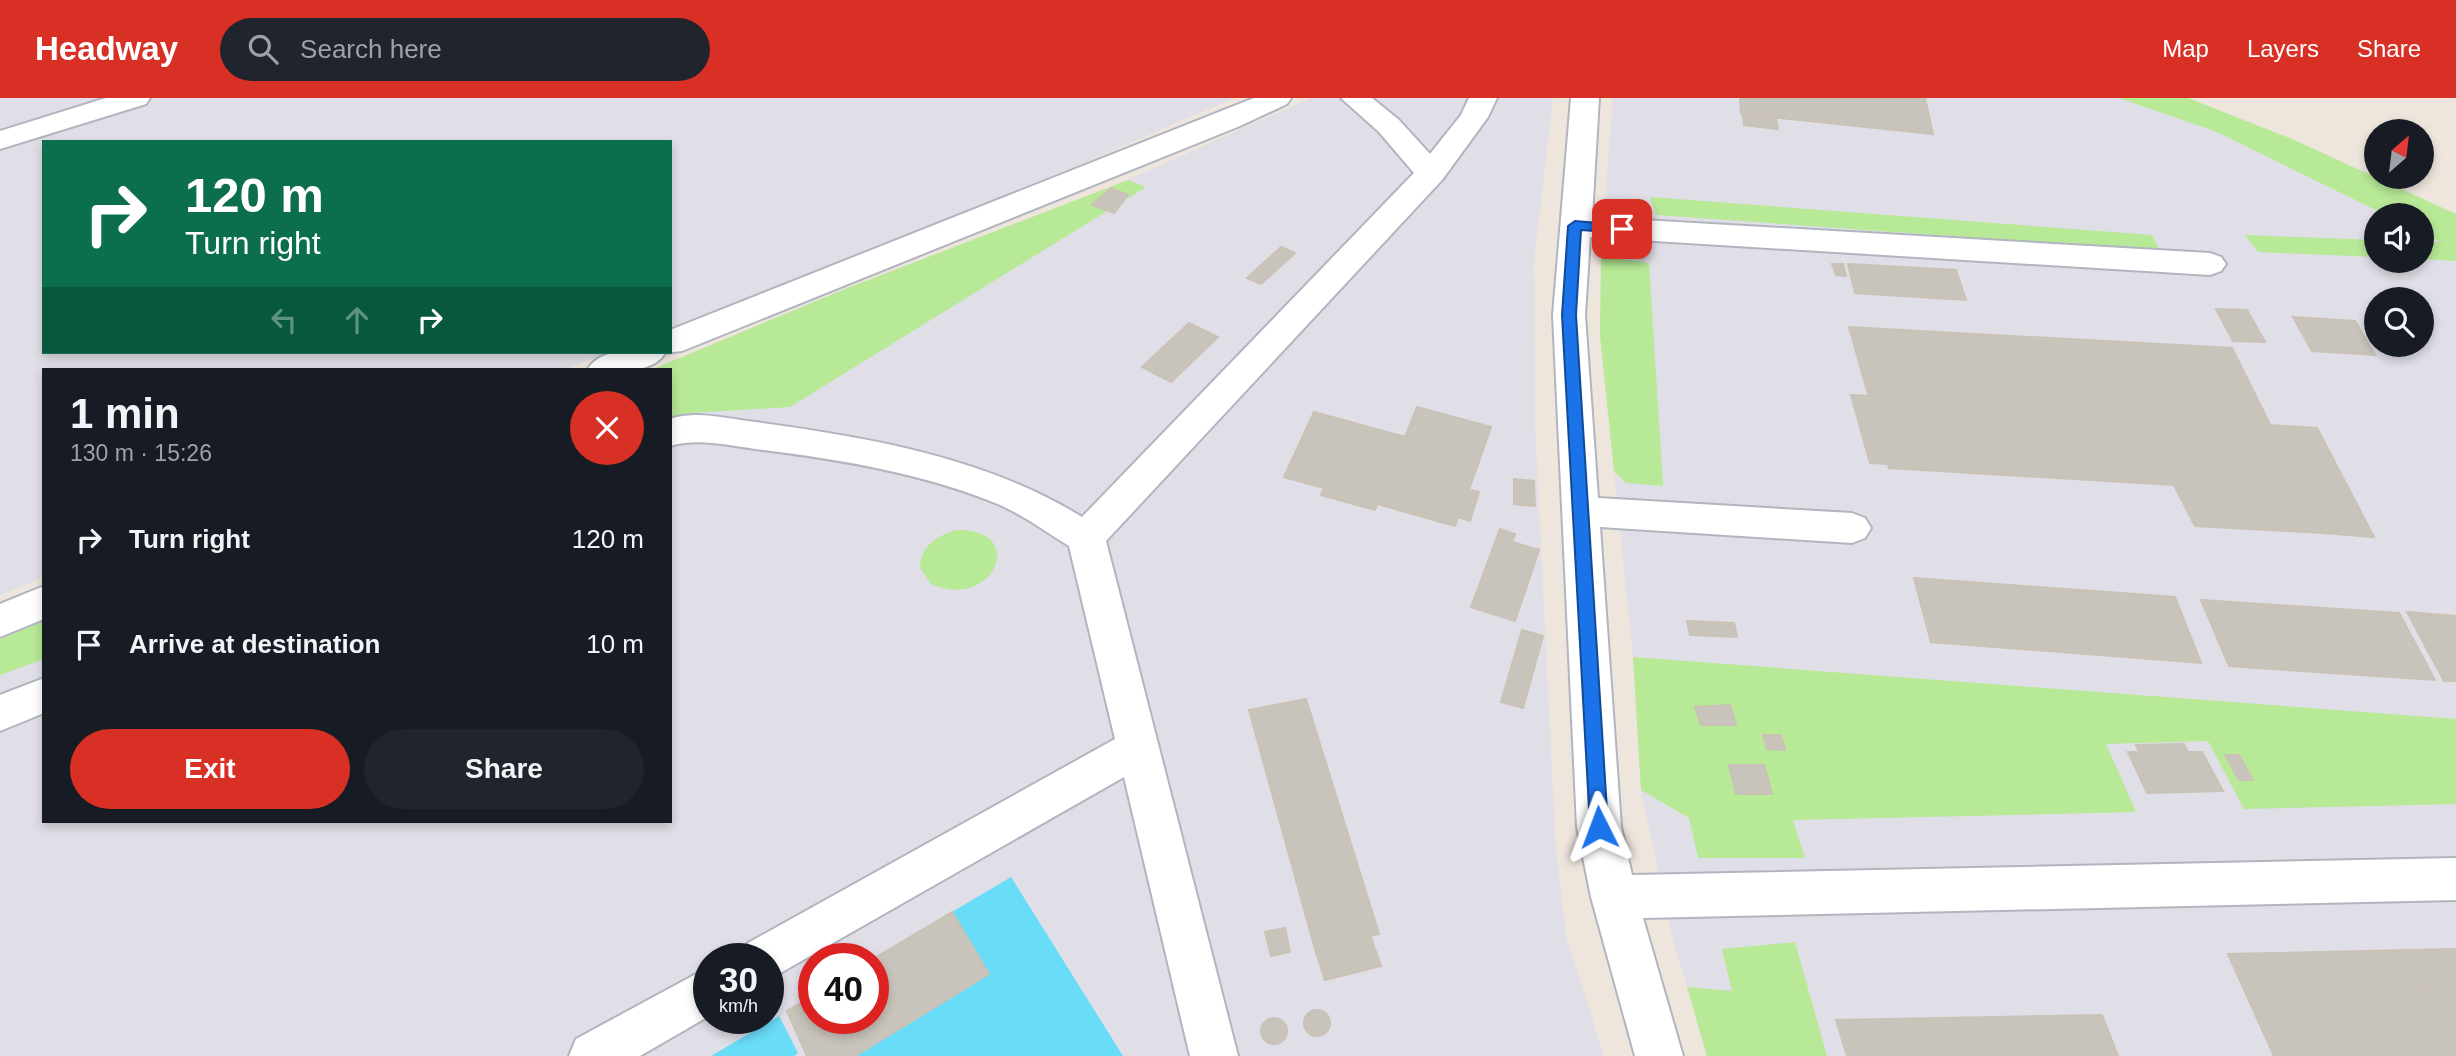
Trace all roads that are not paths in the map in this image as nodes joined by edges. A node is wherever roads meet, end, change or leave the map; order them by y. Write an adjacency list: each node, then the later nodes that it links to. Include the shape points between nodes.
1 (136, 98): 7 (street)
2 (1277, 98): 11 (street)
3 (1355, 98): 8 (street, via 1389,126)
4 (1450, 98): 6 (street)
5 (1585, 98): 9 (street)
6 (1478, 108): 8 (street)
7 (0, 140)
8 (1431, 173): 17 (street)
9 (1575, 226): 10 (street); 15 (street, via 1569,315)
10 (2210, 264)
11 (672, 342)
12 (644, 354): 13 (street)
13 (608, 368)
14 (672, 432): 17 (street, via 685,426 793,439 926,469 1013,496)
15 (1580, 511): 16 (street); 24 (street, via 1599,827)
16 (1852, 528)
17 (1086, 538): 22 (street)
18 (42, 603): 19 (street)
19 (0, 621)
20 (42, 696): 21 (street)
21 (0, 713)
22 (1138, 747): 25 (street); 29 (street)
23 (2456, 879): 24 (street)
24 (1614, 897): 30 (street)
25 (784, 948)
26 (693, 1003): 27 (street)
27 (643, 1043): 28 (street)
28 (593, 1056)
29 (1214, 1056)
30 (1659, 1056)

